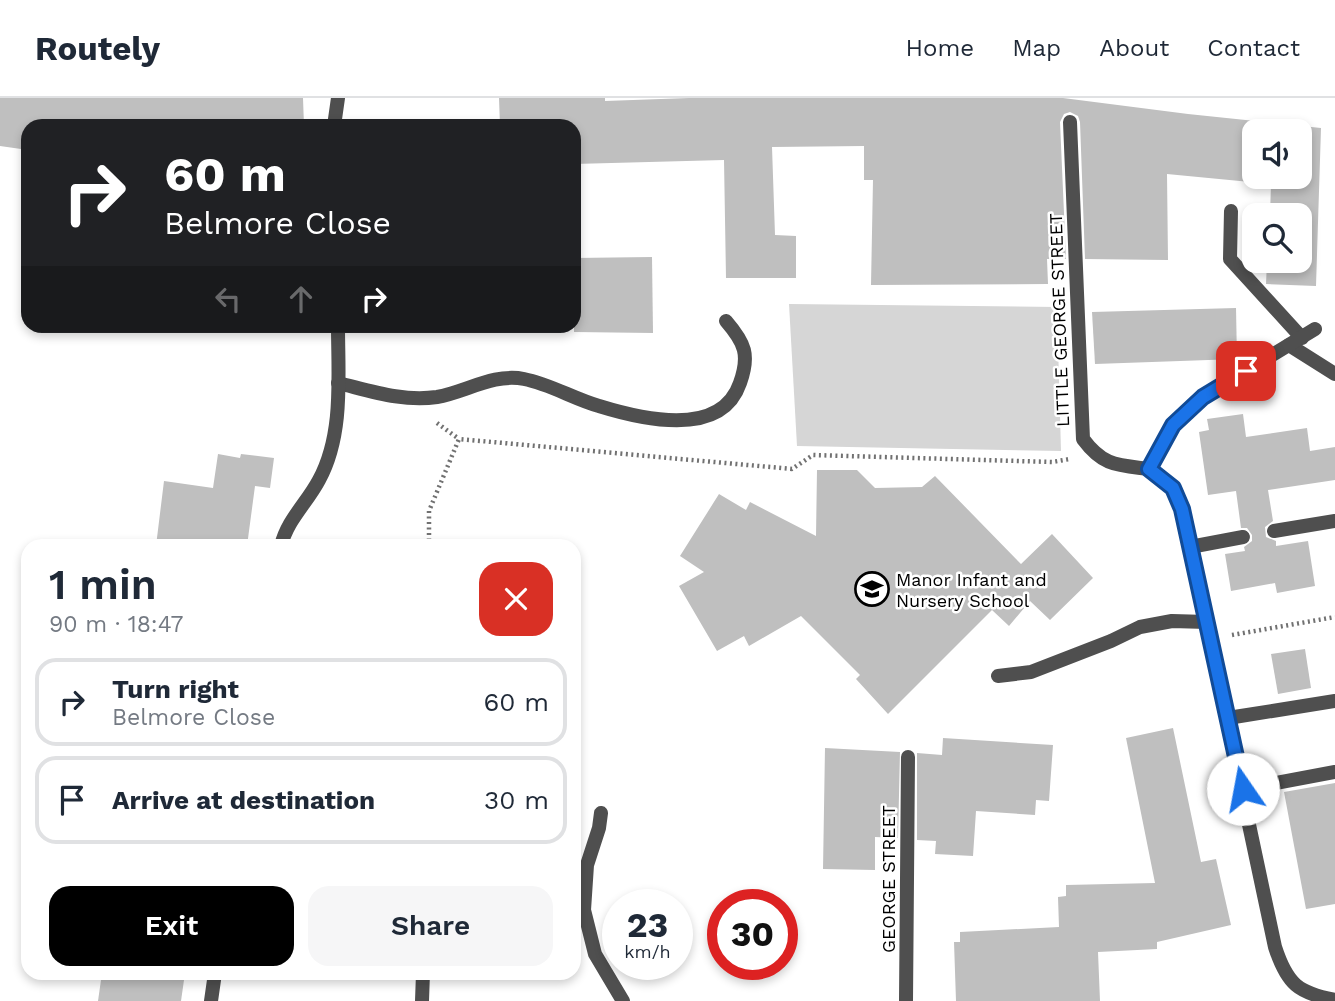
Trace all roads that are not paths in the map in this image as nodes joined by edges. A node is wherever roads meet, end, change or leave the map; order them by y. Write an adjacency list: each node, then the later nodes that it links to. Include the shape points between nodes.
1 (338, 98): 2 (street)
2 (335, 119)
3 (1070, 122): 11 (street, LITTLE GEORGE STREET, via 1083,439 1095,455 1112,465)
4 (1231, 211): 8 (street, via 1230,259)
5 (726, 321): 10 (street, via 742,340 746,357 741,381 734,400 713,414 690,421 658,420 600,407 523,379 494,379 440,397 408,400)
6 (1315, 329): 8 (street)
7 (338, 333): 10 (street)
8 (1295, 342): 9 (street); 11 (street, via 1203,397 1173,425)
9 (1335, 374)
10 (338, 383): 15 (street, via 334,442 319,481)
11 (1149, 469): 16 (street, via 1173,488)
12 (1335, 521): 13 (street)
13 (1274, 531)
14 (1243, 537): 16 (street)
15 (284, 539)
16 (1190, 547): 17 (street)
17 (1207, 622): 18 (street, via 1172,621 1140,627 1031,672); 20 (street)
18 (998, 676)
19 (1335, 701): 20 (street)
20 (1228, 718): 23 (street)
21 (908, 757): 31 (street, GEORGE STREET)
22 (1335, 772): 23 (street)
23 (1243, 789): 27 (street, via 1282,970 1312,996)
24 (601, 813): 30 (street, via 587,864 584,910 595,954)
25 (214, 980): 28 (street)
26 (423, 980): 29 (street)
27 (1335, 1000)
28 (211, 1001)
29 (422, 1001)
30 (623, 1001)
31 (906, 1001)

